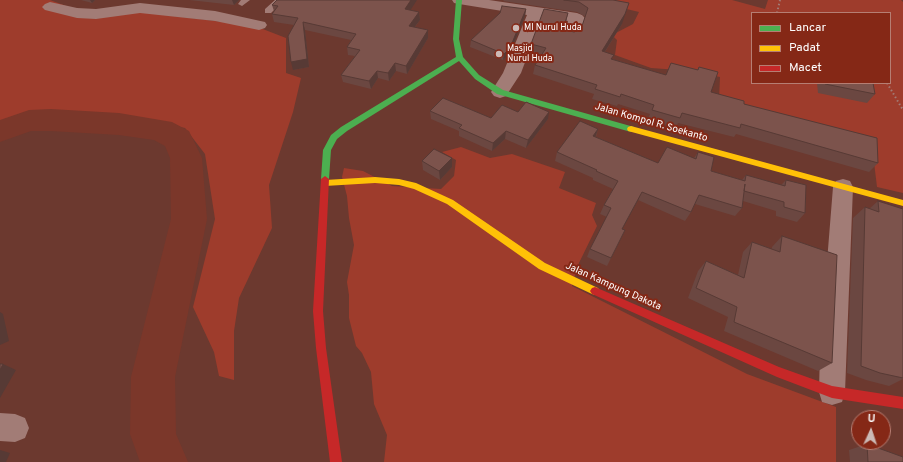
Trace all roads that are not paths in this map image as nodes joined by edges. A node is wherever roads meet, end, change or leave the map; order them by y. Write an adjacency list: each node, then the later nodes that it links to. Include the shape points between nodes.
1 (280, 0): 5 (lane)
2 (459, 0): 6 (street); 9 (street, via 456,39)
3 (134, 4): 4 (street, via 96,14); 7 (street)
4 (50, 7)
5 (268, 11)
6 (536, 12): 8 (street, via 576,18); 10 (street, via 512,73)
7 (259, 25)
8 (571, 35)
9 (460, 58): 10 (street, Jalan Kompol R. Soekanto, via 477,77); 11 (street, via 334,137 327,150)
10 (500, 92): 12 (street, Jalan Kompol R. Soekanto)
11 (325, 183): 14 (street, Jalan Kampung Dakota, via 375,180 399,182 432,193 450,202 542,266 558,274 777,372); 16 (street, via 318,311)
12 (843, 187): 13 (street, Jalan Kompol R. Soekanto); 14 (street, via 832,349)
13 (903, 203)
14 (832, 392): 15 (street, Jalan Kampung Dakota)
15 (903, 403)
16 (336, 462)

